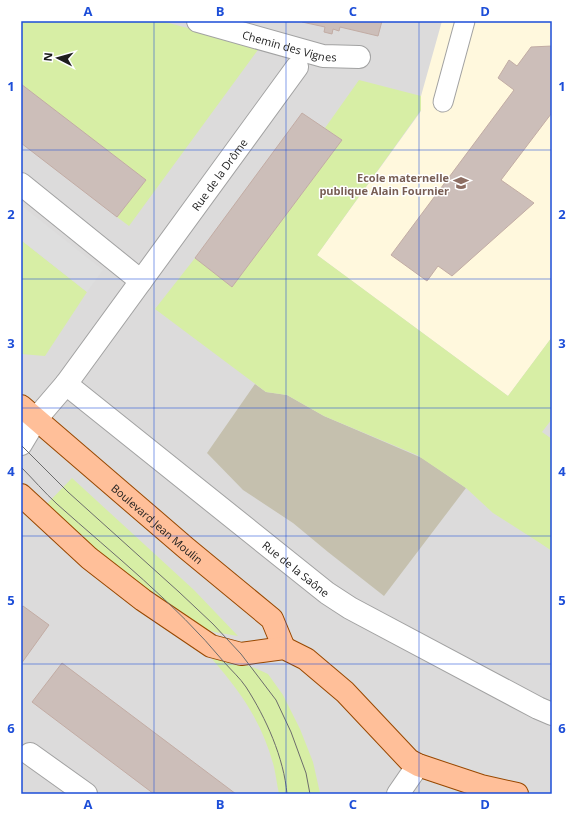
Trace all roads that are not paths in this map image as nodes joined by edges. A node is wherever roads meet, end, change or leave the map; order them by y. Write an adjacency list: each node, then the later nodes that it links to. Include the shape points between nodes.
1 (198, 21): 3 (street, Chemin des Vignes, via 323,56)
2 (465, 21): 5 (lane)
3 (359, 57)
4 (297, 67): 7 (street, Rue de la Drôme)
5 (443, 102)
6 (21, 184): 7 (street)
7 (141, 281): 8 (street, Rue de la Drôme)
8 (66, 384): 9 (street, Rue de la Drôme); 13 (street, Rue de la Saône, via 327,593 350,608)
9 (29, 412): 10 (street, Rue de la Drôme); 12 (main road, Boulevard Jean Moulin, via 272,619)
10 (21, 444)
11 (21, 494): 12 (main road, via 89,558 143,600 211,646 241,654)
12 (284, 648): 15 (main road, via 306,659 345,692)
13 (552, 714)
14 (30, 754): 16 (street)
15 (414, 763): 17 (street); 18 (main road, via 481,786)
16 (86, 794)
17 (398, 794)
18 (517, 794)

